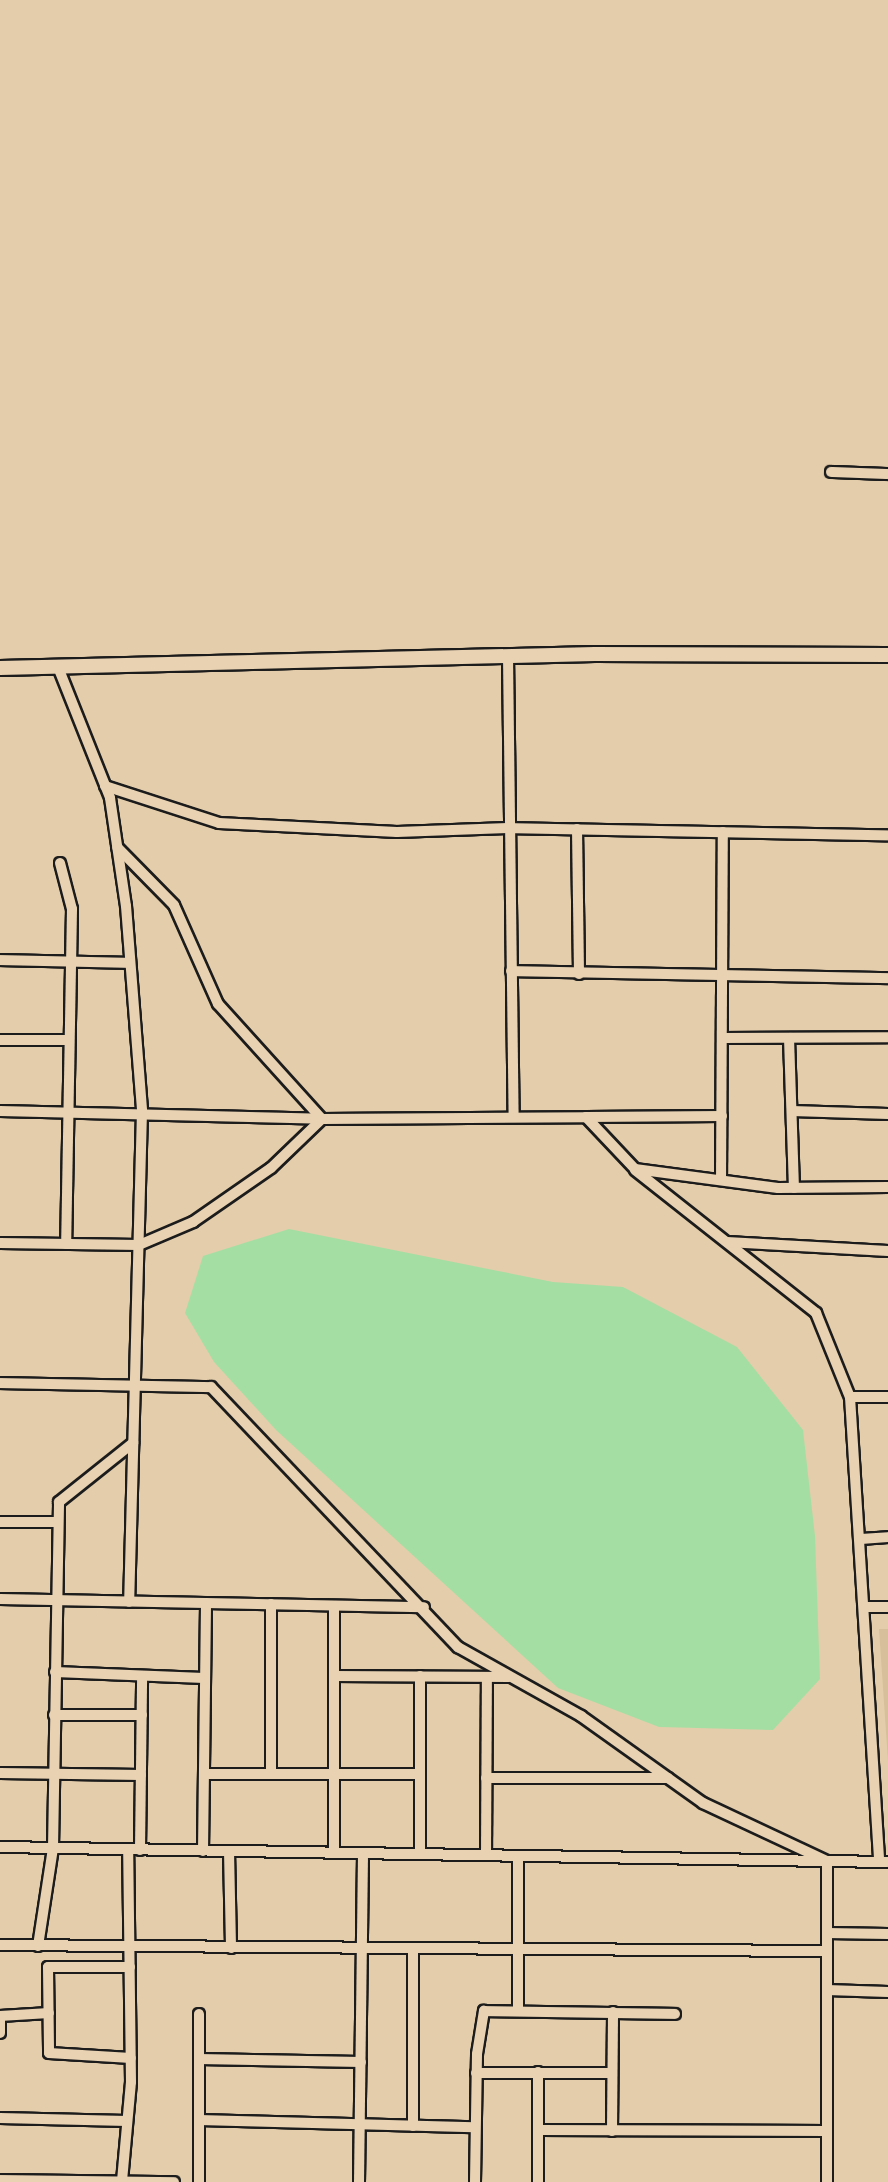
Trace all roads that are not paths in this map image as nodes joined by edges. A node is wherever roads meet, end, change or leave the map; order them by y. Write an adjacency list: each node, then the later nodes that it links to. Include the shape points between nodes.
1 (831, 472): 2 (street)
2 (888, 474)
3 (888, 655): 4 (main road)
4 (508, 656): 5 (main road); 8 (street)
5 (58, 667): 6 (main road); 7 (street)
6 (0, 668)
7 (105, 786): 8 (street, via 219,824 397,832); 12 (street)
8 (508, 828): 9 (street); 17 (street)
9 (577, 830): 10 (street); 18 (street)
10 (723, 832): 11 (street); 19 (street)
11 (888, 835)
12 (117, 847): 16 (street); 34 (street, via 174,905 218,1004)
13 (60, 863): 15 (street, via 72,909)
14 (0, 960): 15 (street)
15 (71, 962): 16 (street); 25 (street)
16 (130, 963): 28 (street)
17 (511, 971): 18 (street); 32 (street)
18 (579, 974): 19 (street)
19 (722, 976): 20 (street); 22 (street)
20 (888, 978)
21 (888, 1037): 23 (street)
22 (722, 1038): 23 (street); 31 (street)
23 (789, 1038): 29 (street)
24 (0, 1040): 25 (street)
25 (69, 1040): 27 (street)
26 (0, 1111): 27 (street)
27 (68, 1111): 28 (street); 41 (street)
28 (142, 1111): 34 (street); 42 (street)
29 (792, 1111): 30 (street); 38 (street)
30 (888, 1114)
31 (722, 1116): 33 (street); 36 (street)
32 (514, 1117): 33 (street); 34 (street)
33 (586, 1117): 35 (street)
34 (322, 1119): 42 (street, via 271,1168 193,1222)
35 (635, 1169): 36 (street); 39 (street)
36 (722, 1180): 38 (street)
37 (888, 1187): 38 (street)
38 (794, 1188)
39 (726, 1242): 43 (street); 46 (street, via 816,1313)
40 (0, 1243): 41 (street)
41 (65, 1244): 42 (street)
42 (138, 1245): 45 (street)
43 (888, 1251)
44 (0, 1383): 45 (street)
45 (135, 1385): 48 (street); 59 (street, via 211,1387)
46 (850, 1397): 47 (street); 52 (street)
47 (888, 1397)
48 (133, 1443): 50 (street, via 59,1502); 55 (street)
49 (0, 1522): 50 (street)
50 (58, 1522): 54 (street)
51 (888, 1538): 52 (street)
52 (861, 1539): 60 (street)
53 (0, 1600): 54 (street)
54 (56, 1601): 55 (street); 62 (street)
55 (129, 1602): 56 (street)
56 (205, 1603): 57 (street); 68 (street)
57 (271, 1604): 58 (street); 73 (street)
58 (334, 1606): 59 (street); 64 (street)
59 (424, 1607): 67 (street, via 458,1647)
60 (866, 1607): 61 (street); 92 (street)
61 (888, 1607)
62 (55, 1672): 63 (street); 69 (street)
63 (142, 1676): 68 (street); 70 (street)
64 (334, 1676): 65 (street); 77 (street)
65 (420, 1676): 66 (street); 74 (street)
66 (487, 1677): 67 (street); 78 (street)
67 (512, 1677): 79 (street, via 581,1716)
68 (204, 1678): 72 (street)
69 (54, 1715): 70 (street); 75 (street)
70 (142, 1715): 76 (street)
71 (0, 1773): 75 (street)
72 (204, 1773): 73 (street); 84 (street)
73 (271, 1773): 77 (street)
74 (420, 1773): 77 (street); 88 (street)
75 (54, 1774): 76 (street); 81 (street)
76 (141, 1774): 83 (street)
77 (334, 1774): 86 (street)
78 (486, 1778): 79 (street); 89 (street)
79 (668, 1778): 91 (street, via 703,1802)
80 (0, 1847): 81 (street)
81 (53, 1848): 82 (street); 96 (street)
82 (128, 1849): 83 (street); 97 (street)
83 (139, 1850): 84 (street)
84 (203, 1851): 85 (street)
85 (229, 1851): 86 (street); 98 (street)
86 (334, 1853): 87 (street)
87 (363, 1853): 88 (street); 99 (street)
88 (420, 1854): 89 (street)
89 (486, 1855): 90 (street)
90 (518, 1856): 91 (street); 101 (street)
91 (827, 1861): 92 (street); 93 (street)
92 (884, 1862)
93 (827, 1933): 94 (street); 102 (street)
94 (888, 1934)
95 (0, 1945): 96 (street)
96 (38, 1946): 97 (street)
97 (129, 1947): 98 (street); 103 (street)
98 (231, 1948): 99 (street)
99 (362, 1949): 100 (street); 115 (street)
100 (413, 1950): 101 (street); 123 (street)
101 (518, 1951): 102 (street); 106 (street)
102 (827, 1951): 104 (street)
103 (130, 1967): 108 (street, via 48,1966); 113 (street)
104 (827, 1990): 105 (street); 127 (street)
105 (888, 1992)
106 (518, 2009): 107 (street); 117 (street, via 484,2011 478,2024)
107 (613, 2012): 110 (street); 118 (street)
108 (48, 2013): 111 (street); 113 (street, via 49,2053)
109 (199, 2014): 114 (street)
110 (675, 2014)
111 (0, 2016): 112 (street)
112 (0, 2034)
113 (131, 2058): 121 (street)
114 (199, 2059): 115 (street); 120 (street)
115 (360, 2062): 122 (street)
116 (538, 2072): 117 (street); 118 (street); 125 (street)
117 (476, 2073): 124 (street)
118 (612, 2073): 126 (street)
119 (0, 2118): 121 (street)
120 (199, 2120): 122 (street); 131 (street)
121 (128, 2121): 129 (street)
122 (360, 2124): 123 (street); 132 (street)
123 (413, 2126): 124 (street)
124 (474, 2127): 133 (street)
125 (538, 2130): 126 (street); 134 (street)
126 (612, 2131): 127 (street)
127 (827, 2131): 135 (street)
128 (0, 2180): 129 (street)
129 (122, 2181): 130 (street)
130 (174, 2182)
131 (199, 2182)
132 (359, 2182)
133 (475, 2182)
134 (538, 2182)
135 (827, 2182)

